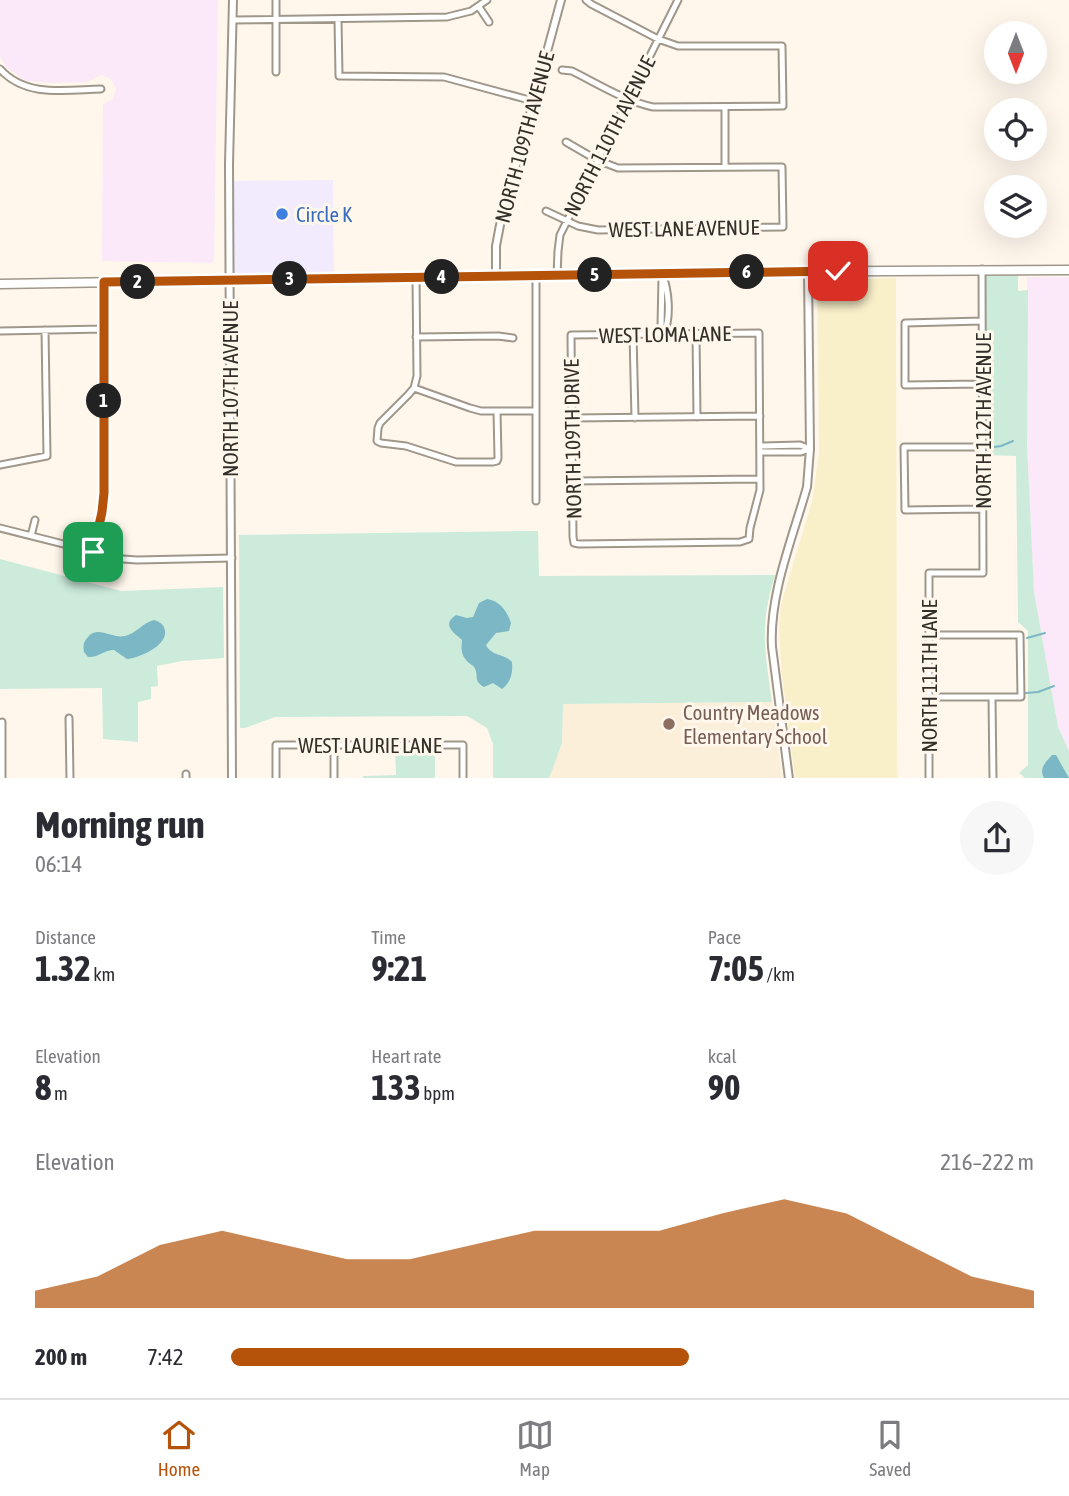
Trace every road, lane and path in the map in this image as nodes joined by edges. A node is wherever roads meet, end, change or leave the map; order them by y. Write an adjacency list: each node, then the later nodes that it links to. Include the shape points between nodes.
1 (233, 0): 9 (street, NORTH 107TH AVENUE)
2 (276, 0): 10 (street)
3 (486, 0): 7 (street)
4 (561, 0): 18 (street, NORTH 109TH AVENUE)
5 (586, 0): 12 (street)
6 (678, 0): 12 (street, NORTH 110TH AVENUE)
7 (479, 7): 8 (street, via 447,17); 11 (street)
8 (338, 19): 10 (street); 18 (street, via 339,76 444,77)
9 (233, 20): 10 (street); 33 (street, NORTH 107TH AVENUE)
10 (276, 20): 15 (street)
11 (489, 22)
12 (659, 38): 17 (street, NORTH 110TH AVENUE); 19 (street, via 687,47 782,46 783,106)
13 (0, 69): 16 (street, via 36,90)
14 (562, 69): 17 (street)
15 (276, 72)
16 (101, 89)
17 (628, 99): 19 (street, via 653,107); 21 (street, NORTH 110TH AVENUE)
18 (533, 101): 29 (street, NORTH 109TH AVENUE, via 498,233)
19 (725, 107): 22 (street)
20 (566, 142): 21 (street)
21 (597, 160): 22 (street, via 625,169); 24 (street, NORTH 110TH AVENUE)
22 (725, 167): 24 (street, WEST LANE AVENUE, via 782,167 783,227 598,230)
23 (547, 211): 24 (street, WEST LANE AVENUE)
24 (566, 221): 31 (street, NORTH 110TH AVENUE, via 558,243)
25 (982, 269): 26 (main road); 27 (main road); 36 (street, NORTH 112TH AVENUE)
26 (1069, 270)
27 (808, 271): 28 (main road); 56 (street)
28 (662, 273): 31 (main road); 42 (street)
29 (496, 276): 30 (main road); 32 (main road)
30 (536, 276): 31 (main road); 49 (street)
31 (557, 276)
32 (416, 277): 33 (main road); 44 (street)
33 (229, 279): 34 (main road); 66 (street, NORTH 107TH AVENUE)
34 (104, 282): 35 (main road); 37 (street)
35 (0, 284)
36 (982, 321): 46 (street, NORTH 112TH AVENUE); 46 (street, via 905,323 905,385)
37 (104, 329): 38 (street); 65 (street, via 104,493)
38 (45, 330): 39 (street); 57 (street, via 47,456)
39 (0, 331)
40 (696, 333): 42 (street, WEST LOMA LANE); 50 (street, WEST LOMA LANE, via 759,333); 51 (street)
41 (633, 334): 42 (street, WEST LOMA LANE); 43 (street, WEST LOMA LANE); 53 (street)
42 (664, 334)
43 (571, 335): 52 (street, NORTH 109TH DRIVE)
44 (416, 337): 45 (street); 47 (street)
45 (513, 338)
46 (983, 384): 54 (street, NORTH 112TH AVENUE)
47 (414, 388): 48 (street, via 470,408); 48 (street, via 380,423 377,441 456,462 496,461)
48 (497, 411): 49 (street)
49 (536, 411): 60 (street)
50 (760, 416): 51 (street); 55 (street)
51 (698, 417): 53 (street)
52 (571, 418): 53 (street); 59 (street, NORTH 109TH DRIVE)
53 (635, 418)
54 (983, 447): 61 (street, NORTH 112TH AVENUE); 61 (street, via 904,447 905,510)
55 (760, 449): 56 (street, via 800,445); 58 (street)
56 (810, 449): 80 (street, via 807,487 772,619)
57 (0, 465)
58 (760, 479): 59 (street); 59 (street, NORTH 109TH DRIVE, via 749,539 579,544 573,537)
59 (572, 481)
60 (536, 501)
61 (983, 509): 67 (street, NORTH 112TH AVENUE, via 983,573)
62 (34, 520): 64 (street)
63 (0, 528): 64 (street)
64 (31, 536): 65 (street)
65 (93, 552): 66 (street, via 137,560)
66 (232, 558): 76 (street, NORTH 107TH AVENUE)
67 (929, 573): 68 (street, NORTH 111TH LANE)
68 (929, 635): 69 (street, NORTH 111TH LANE); 70 (street, via 1020,635 1021,697)
69 (929, 697): 70 (street); 81 (street, NORTH 111TH LANE)
70 (992, 697): 82 (street)
71 (69, 718): 75 (street)
72 (2, 722): 74 (street)
73 (334, 745): 77 (street, WEST LAURIE LANE, via 276,745); 78 (street); 79 (street, WEST LAURIE LANE, via 463,745)
74 (2, 778)
75 (70, 778)
76 (232, 778)
77 (276, 778)
78 (334, 778)
79 (463, 778)
80 (789, 778)
81 (929, 778)
82 (993, 778)

